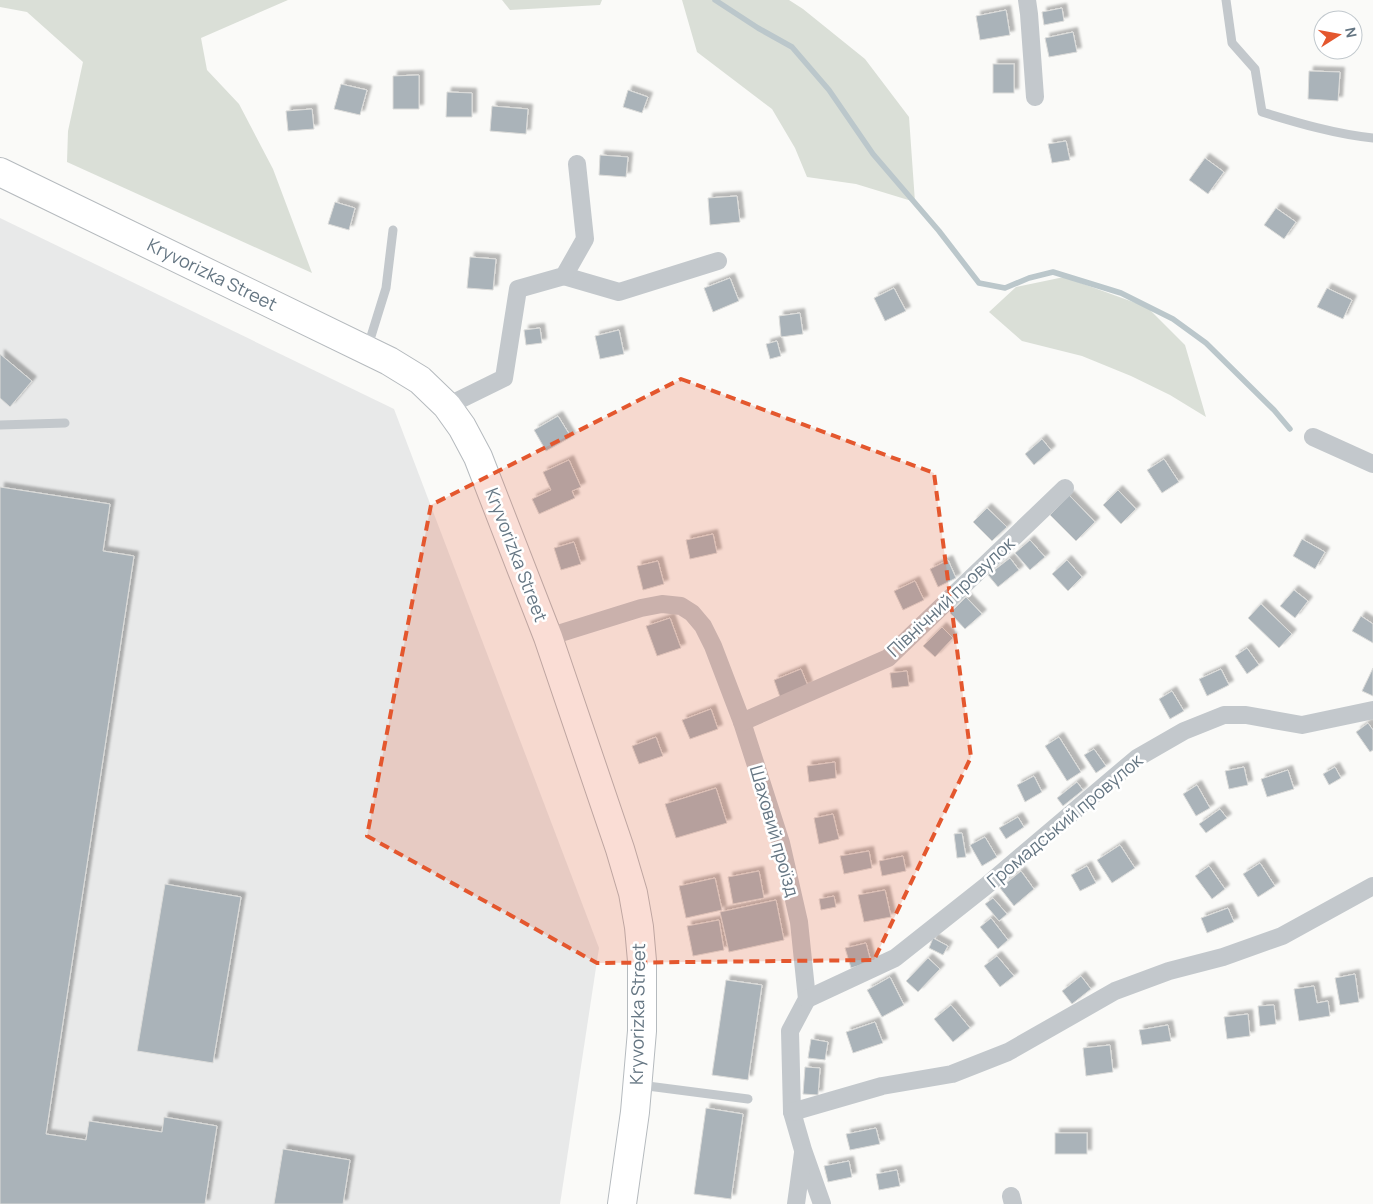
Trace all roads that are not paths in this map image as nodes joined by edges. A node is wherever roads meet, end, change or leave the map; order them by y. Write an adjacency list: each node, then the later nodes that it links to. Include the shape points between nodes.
1 (1027, 0): 3 (street)
2 (1226, 0): 4 (lane, via 1232,43 1255,69 1262,112 1301,124)
3 (1034, 97)
4 (1373, 138)
5 (577, 164): 9 (street, via 585,239)
6 (0, 172): 10 (main road, Kryvorizka Street)
7 (393, 230): 10 (lane, via 386,288)
8 (718, 262): 9 (street, via 619,292)
9 (564, 276): 11 (street, via 518,289 504,378)
10 (366, 350): 11 (main road, Kryvorizka Street, via 420,380)
11 (447, 406): 17 (main road, Kryvorizka Street, via 478,457)
12 (65, 423): 13 (lane)
13 (0, 425)
14 (1313, 437): 15 (street)
15 (1373, 464)
16 (1065, 488): 19 (street, Північний провулок, via 888,658)
17 (548, 637): 19 (street, Шаховий проїзд, via 641,608 662,604 681,606 692,612 703,626); 22 (main road, Kryvorizka Street, via 620,849 640,927 642,1031)
18 (1373, 710): 21 (street, Громадський провулок, via 1302,726 1246,715 1224,715 1184,731 1136,758 986,886 895,958)
19 (742, 722): 21 (street, Шаховий проїзд, via 783,852 799,922)
20 (1373, 886): 24 (street, via 1282,936 1115,991 1008,1052 952,1074 882,1086)
21 (807, 999): 24 (street, via 790,1031)
22 (638, 1084): 23 (lane); 26 (main road, Kryvorizka Street)
23 (748, 1099)
24 (792, 1112): 25 (street)
25 (803, 1150): 27 (street); 28 (street)
26 (622, 1204)
27 (796, 1204)
28 (822, 1204)

